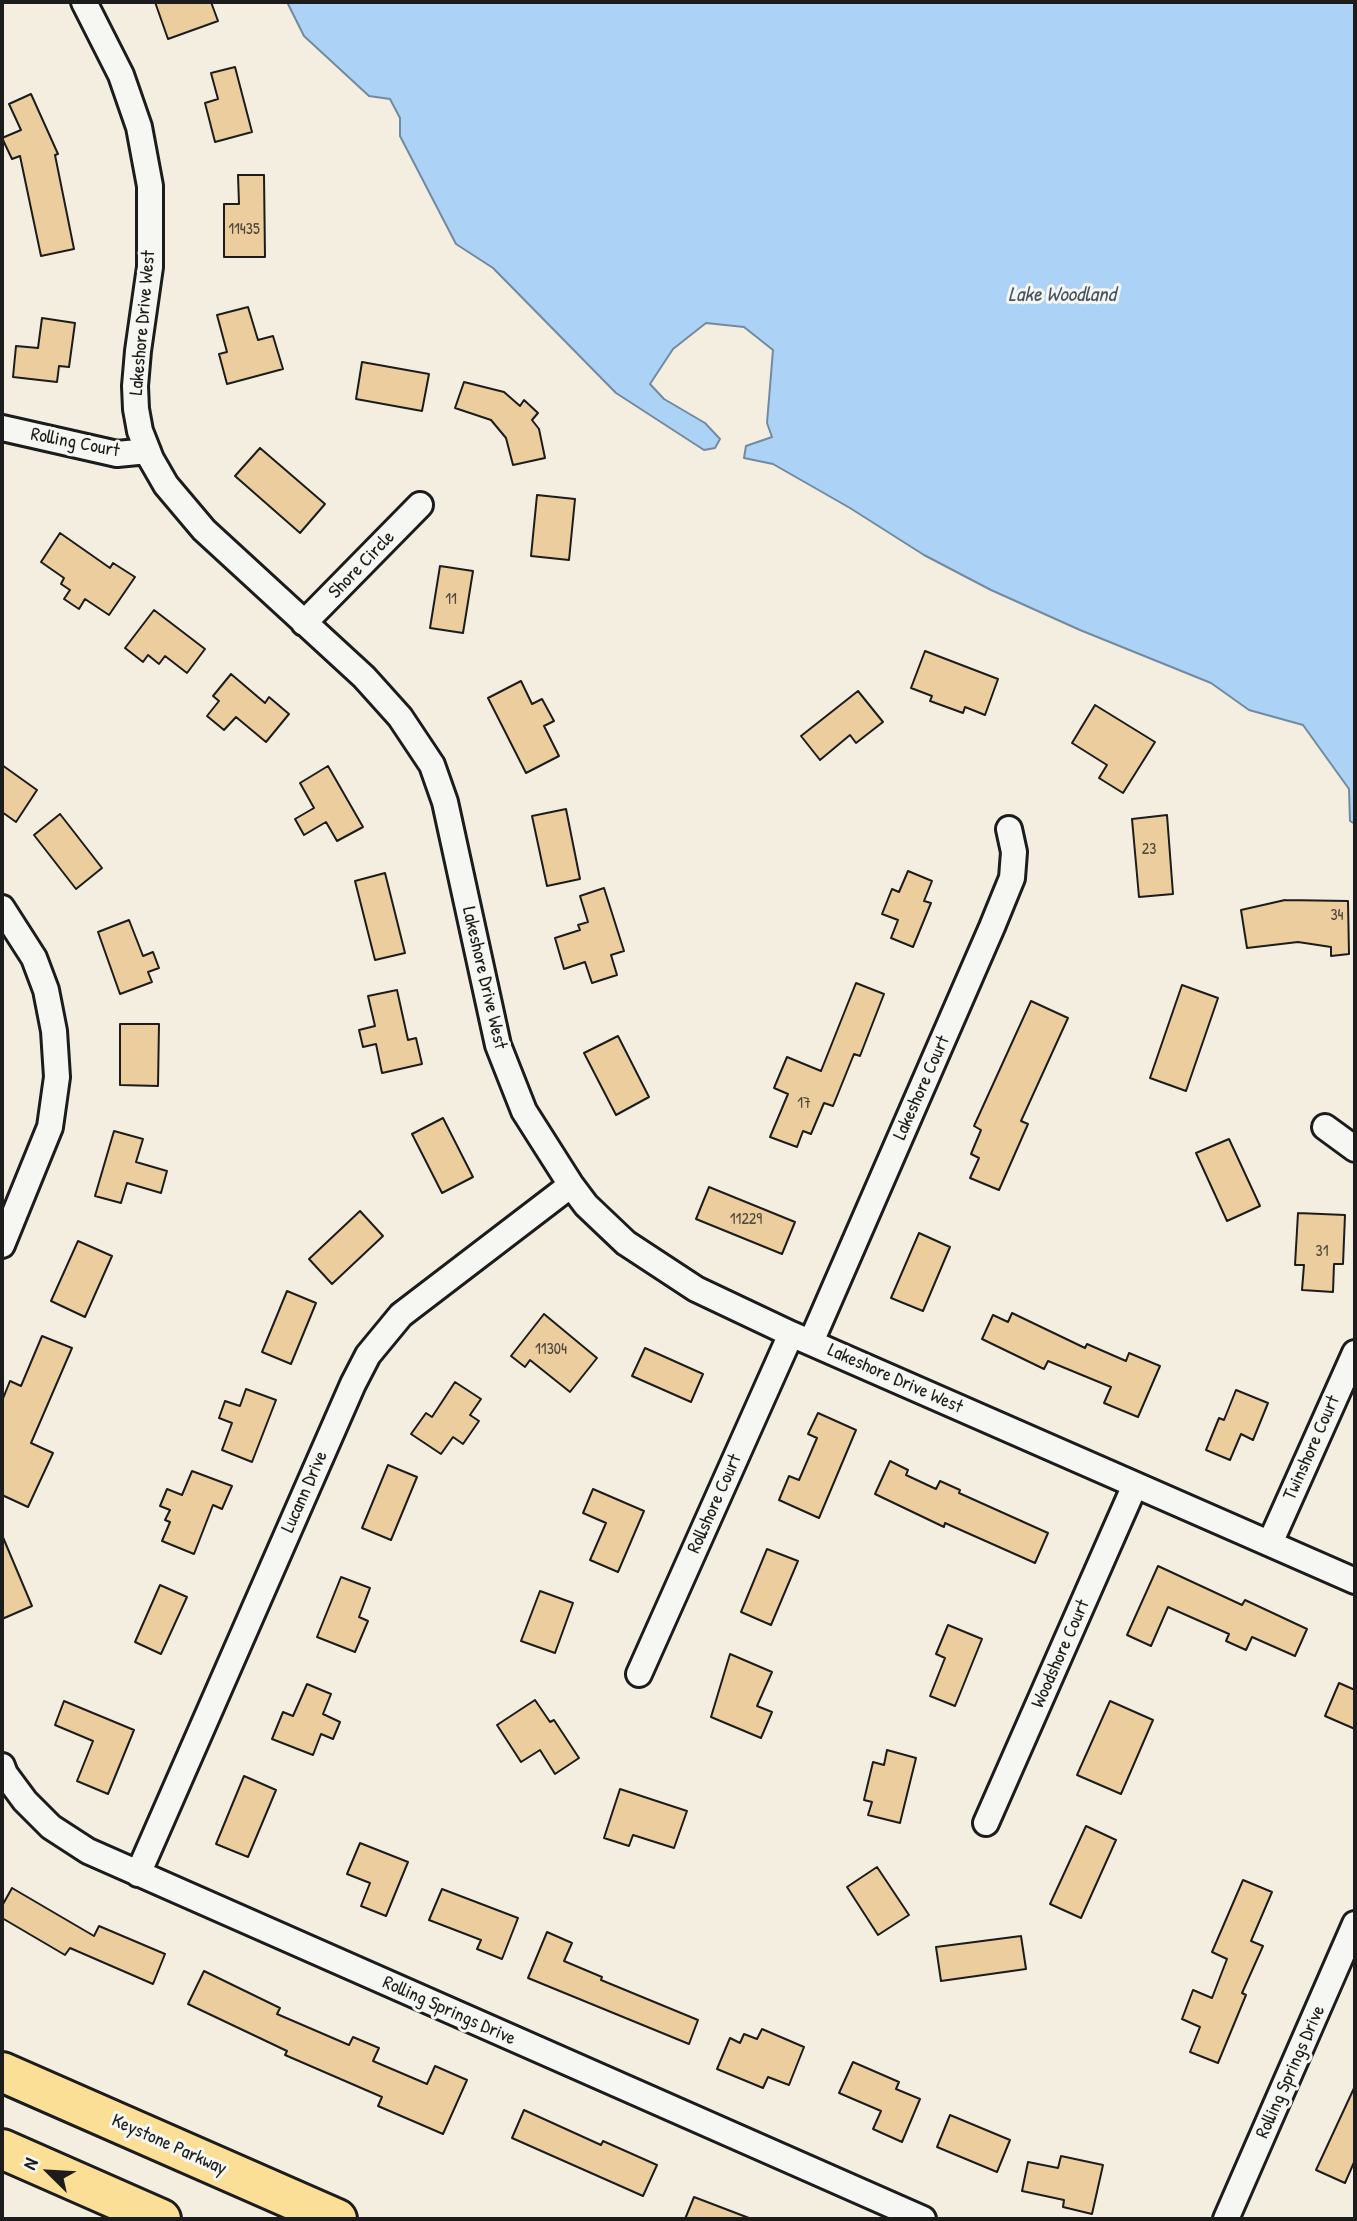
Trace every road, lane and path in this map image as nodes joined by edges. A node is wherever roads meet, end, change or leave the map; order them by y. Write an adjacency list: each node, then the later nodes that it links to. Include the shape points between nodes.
1 (84, 2): 3 (street, Lakeshore Drive West, via 121,75 139,127 150,186 150,267 135,386 136,409)
2 (2, 428): 3 (street, Rolling Court, via 117,454)
3 (148, 451): 5 (street, Lakeshore Drive West, via 166,485 204,530)
4 (420, 505): 5 (street, Shore Circle)
5 (304, 623): 10 (street, Lakeshore Drive West, via 391,706 432,765 445,802 498,1045 524,1111)
6 (1009, 830): 12 (street, Lakeshore Court, via 1014,852 1012,878 987,940)
7 (2, 908): 11 (street, via 34,958 46,990 57,1077 50,1128)
8 (1325, 1126): 9 (street)
9 (1355, 1149)
10 (571, 1185): 12 (street, Lakeshore Drive West, via 626,1243 674,1277); 20 (street, Lucann Drive, via 401,1315 368,1355)
11 (2, 1245)
12 (801, 1338): 14 (street, Lakeshore Drive West); 17 (street, Rollshore Court)
13 (1355, 1353): 15 (street, Twinshore Court)
14 (1135, 1485): 15 (street, Lakeshore Drive West); 19 (street, Woodshore Court)
15 (1270, 1543): 16 (street, Lakeshore Drive West)
16 (1355, 1581)
17 (639, 1675)
18 (2, 1766): 20 (street, Rolling Springs Drive, via 24,1801 51,1827 88,1851)
19 (986, 1823)
20 (138, 1874): 30 (street, Rolling Springs Drive)
21 (1355, 1924): 31 (street, Rolling Springs Drive)
22 (2, 2055): 26 (highway)
23 (2, 2072): 26 (highway, Keystone Parkway)
24 (2, 2149): 28 (highway)
25 (2, 2166): 27 (highway)
26 (277, 2193): 29 (highway, Keystone Parkway)
27 (136, 2219)
28 (161, 2219)
29 (337, 2219)
30 (923, 2219)
31 (1226, 2219)

